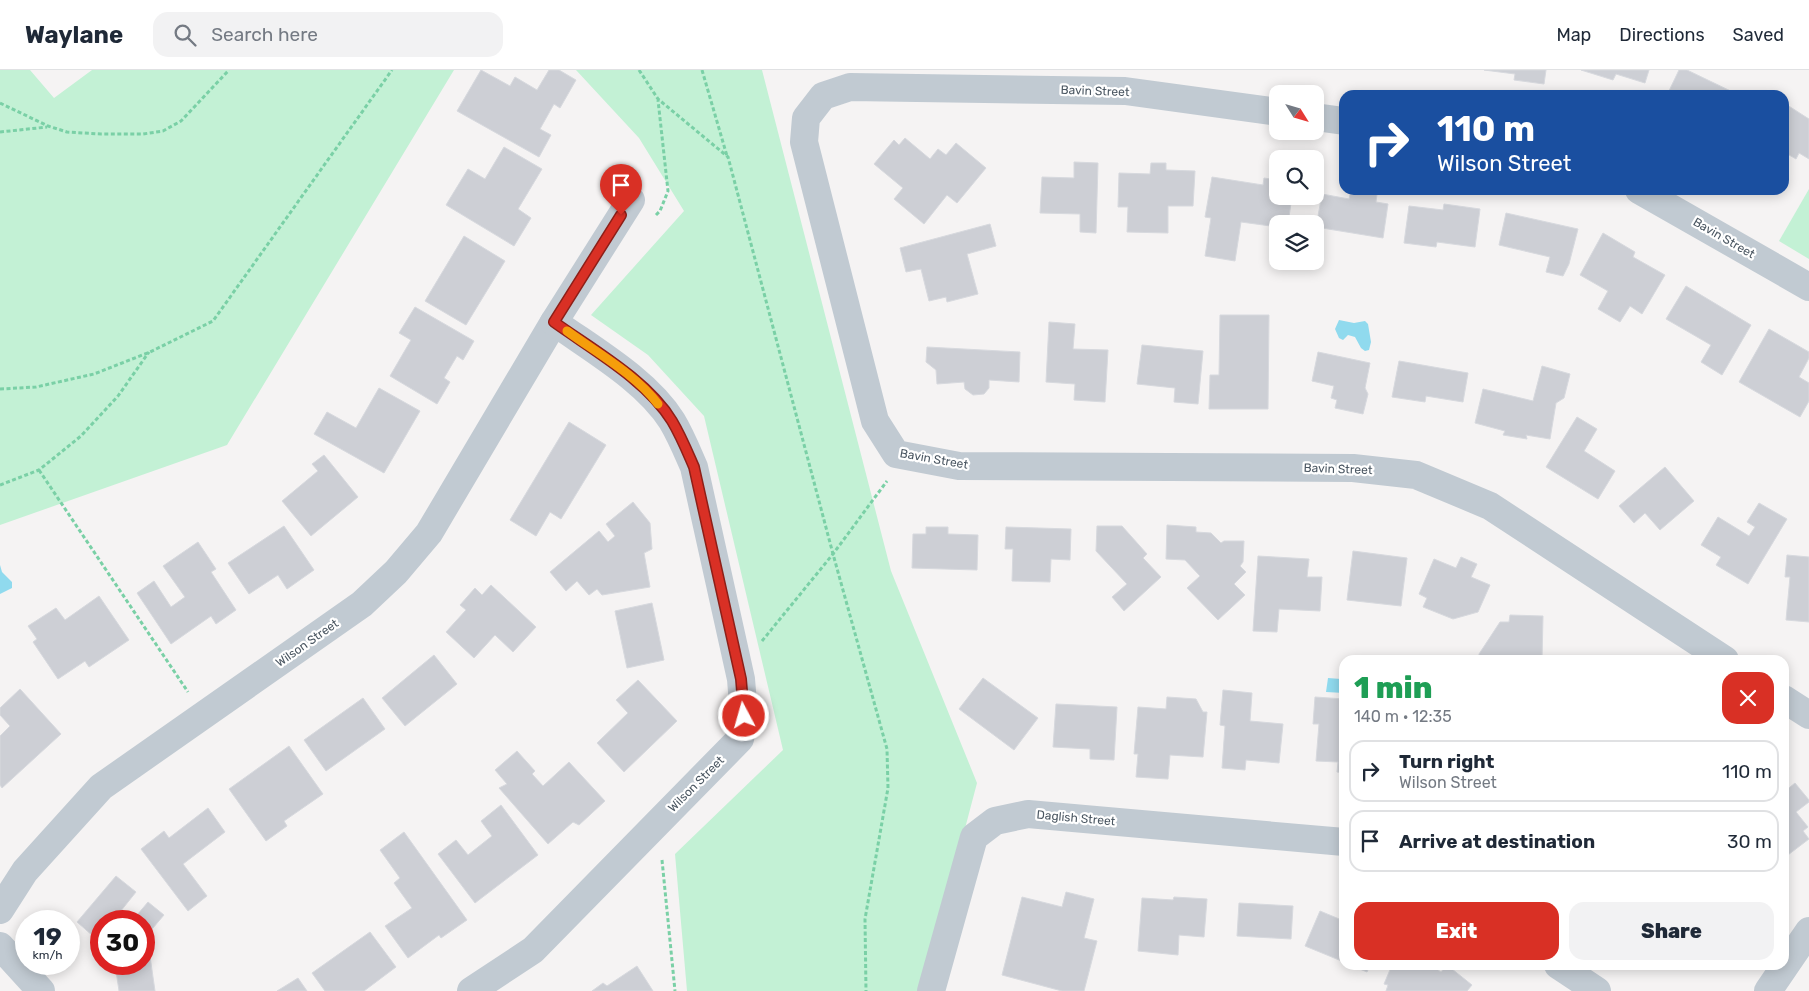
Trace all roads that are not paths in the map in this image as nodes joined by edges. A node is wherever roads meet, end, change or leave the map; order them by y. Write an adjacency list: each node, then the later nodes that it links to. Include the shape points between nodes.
1 (1269, 111): 8 (street, Bavin Street, via 1125,91 850,87 823,96 806,118 804,142 875,421 896,454 959,466 1353,468 1416,475 1490,506)
2 (1324, 118): 3 (street)
3 (1339, 120)
4 (1648, 195): 6 (street, Bavin Street)
5 (631, 200): 7 (street, Wilson Street)
6 (1809, 287)
7 (554, 322): 12 (street, Wilson Street, via 429,532 396,572 362,604 101,787 25,872); 19 (street, Wilson Street, via 622,370 651,395 672,420 683,442 694,467 741,679 744,716 740,739 533,950)
8 (1717, 655)
9 (1789, 702): 10 (street)
10 (1809, 716)
11 (1339, 842): 20 (street, Daglish Street, via 1028,814 994,821 974,838)
12 (0, 910)
13 (1809, 931): 15 (street)
14 (0, 946): 18 (street)
15 (1789, 960)
16 (1566, 970): 21 (street)
17 (1782, 970): 22 (street)
18 (41, 991)
19 (471, 991)
20 (931, 991)
21 (1597, 991)
22 (1768, 991)

